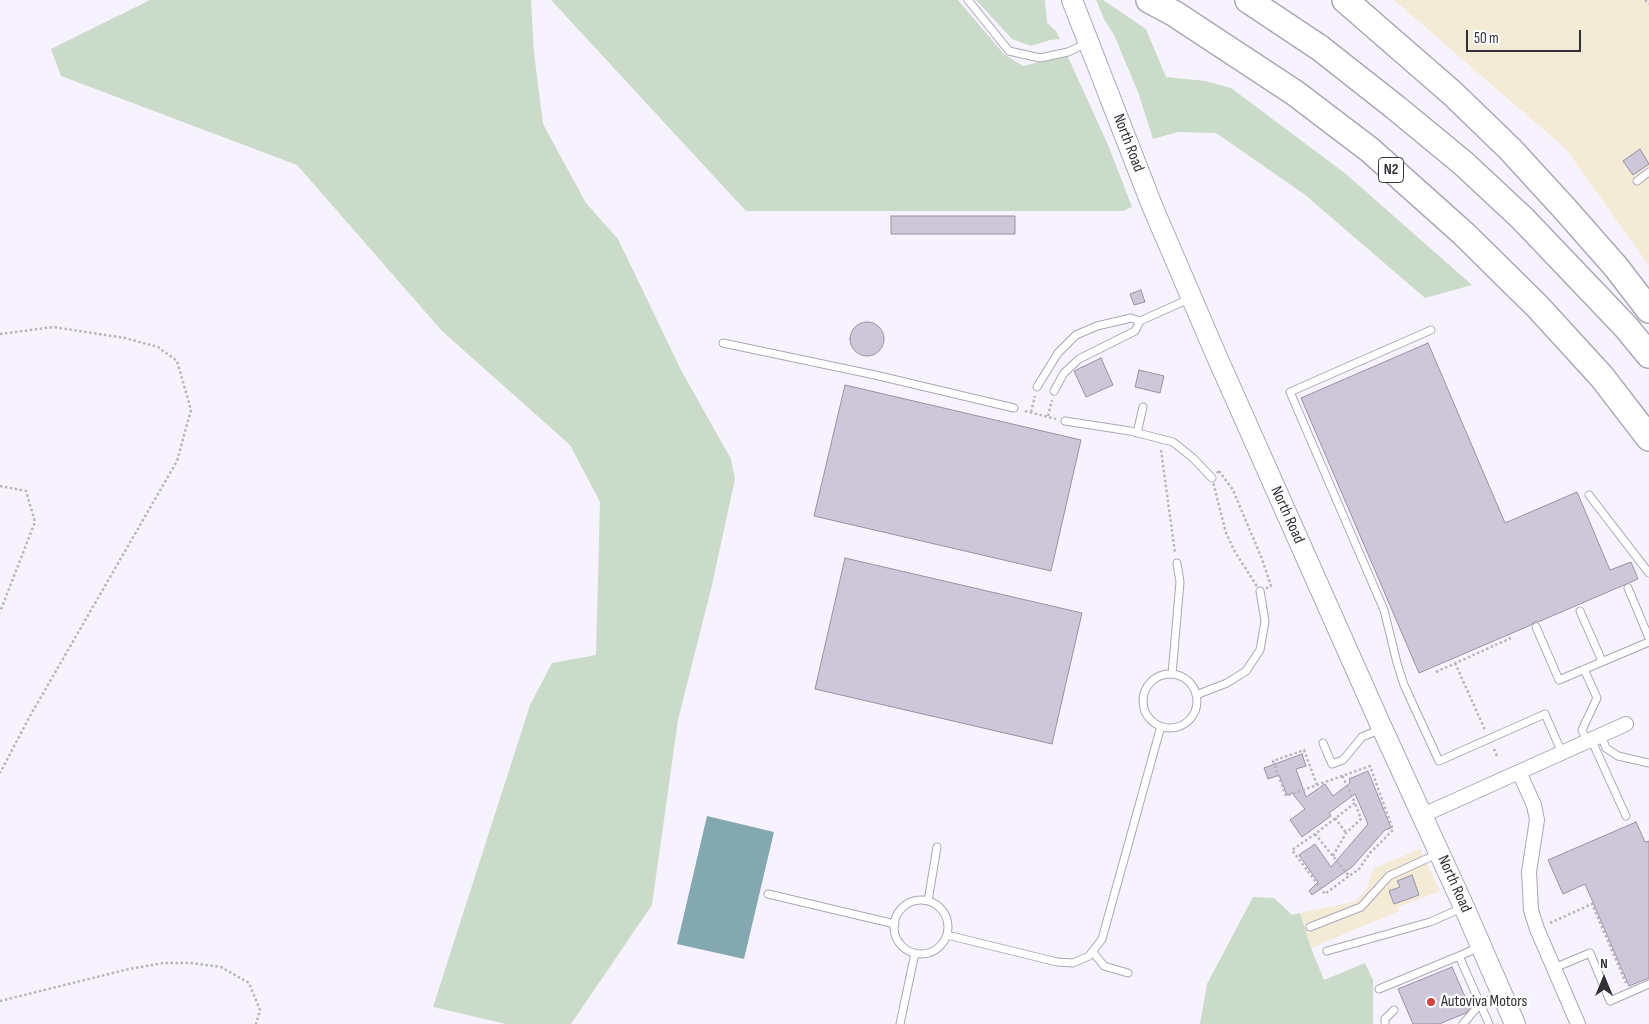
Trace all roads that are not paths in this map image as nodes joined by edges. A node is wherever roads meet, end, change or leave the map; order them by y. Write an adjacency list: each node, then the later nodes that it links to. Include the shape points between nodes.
1 (968, 0): 6 (lane, via 1010,51 1040,58 1068,52)
2 (1072, 0): 6 (main road, North Road)
3 (1149, 0): 21 (highway, N2, via 1295,93 1370,150 1464,234 1538,307 1602,377)
4 (1248, 0): 14 (highway, via 1320,48 1463,163 1535,231)
5 (1345, 0): 10 (highway, via 1452,93 1510,149 1616,267)
6 (1088, 42): 9 (main road, North Road)
7 (1649, 172): 8 (lane)
8 (1637, 181)
9 (1192, 298): 11 (lane); 37 (main road, North Road)
10 (1649, 310)
11 (1140, 321): 15 (lane, via 1131,318 1076,335 1058,353); 16 (lane, via 1135,331 1079,359 1064,373)
12 (1431, 330): 40 (lane, via 1290,392 1384,610 1404,686 1439,761 1545,714)
13 (723, 343): 18 (lane)
14 (1649, 355)
15 (1037, 387)
16 (1054, 391)
17 (1143, 406): 20 (lane)
18 (1014, 408)
19 (1065, 421): 20 (lane)
20 (1137, 433): 22 (lane, via 1173,442)
21 (1649, 438)
22 (1212, 478)
23 (1589, 495): 25 (lane)
24 (1177, 563): 33 (lane, via 1180,582)
25 (1649, 573)
26 (1628, 588): 30 (lane)
27 (1260, 591): 34 (lane, via 1265,621 1260,650 1246,671 1227,683)
28 (1580, 611): 31 (lane)
29 (1536, 627): 32 (lane, via 1559,680)
30 (1649, 640): 31 (lane)
31 (1602, 661): 32 (lane)
32 (1584, 669): 38 (lane, via 1598,698 1582,730)
33 (1172, 674): 34 (lane, via 1191,684); 36 (lane, via 1158,676 1146,689 1143,698 1147,715)
34 (1196, 695): 36 (lane, via 1195,708 1186,722 1169,728)
35 (1626, 724): 38 (street)
36 (1161, 726): 55 (lane, via 1102,939)
37 (1382, 728): 39 (lane, via 1362,738 1343,760 1332,764); 43 (main road, North Road)
38 (1593, 739): 40 (street); 41 (lane, via 1618,756); 44 (lane)
39 (1323, 743)
40 (1562, 753): 42 (street)
41 (1649, 763)
42 (1519, 772): 43 (street); 58 (street, via 1537,820 1529,872 1531,910)
43 (1422, 815): 46 (main road, North Road)
44 (1626, 816)
45 (937, 848): 48 (lane)
46 (1440, 853): 49 (main road, North Road); 51 (lane, via 1389,876 1361,907)
47 (768, 894): 50 (lane)
48 (928, 901): 50 (lane, via 918,900 902,908); 52 (lane, via 942,910 948,926)
49 (1464, 907): 53 (main road, North Road); 54 (lane, via 1430,922)
50 (895, 924): 56 (lane, via 898,941)
51 (1310, 928)
52 (947, 935): 55 (lane, via 1057,962 1073,963); 56 (lane, via 937,949 929,953)
53 (1482, 946): 57 (lane); 62 (main road, North Road)
54 (1327, 951)
55 (1093, 952): 59 (lane, via 1104,966)
56 (915, 953): 65 (lane)
57 (1460, 956): 61 (lane); 63 (lane)
58 (1554, 968): 60 (lane, via 1590,953 1610,1001); 70 (street)
59 (1128, 973)
60 (1649, 984)
61 (1379, 989)
62 (1503, 995): 63 (lane); 69 (main road, North Road)
63 (1480, 1004): 67 (lane); 68 (lane)
64 (1394, 1010): 66 (lane, via 1385,1019)
65 (900, 1024)
66 (1385, 1024)
67 (1463, 1024)
68 (1489, 1024)
69 (1515, 1024)
70 (1578, 1024)

